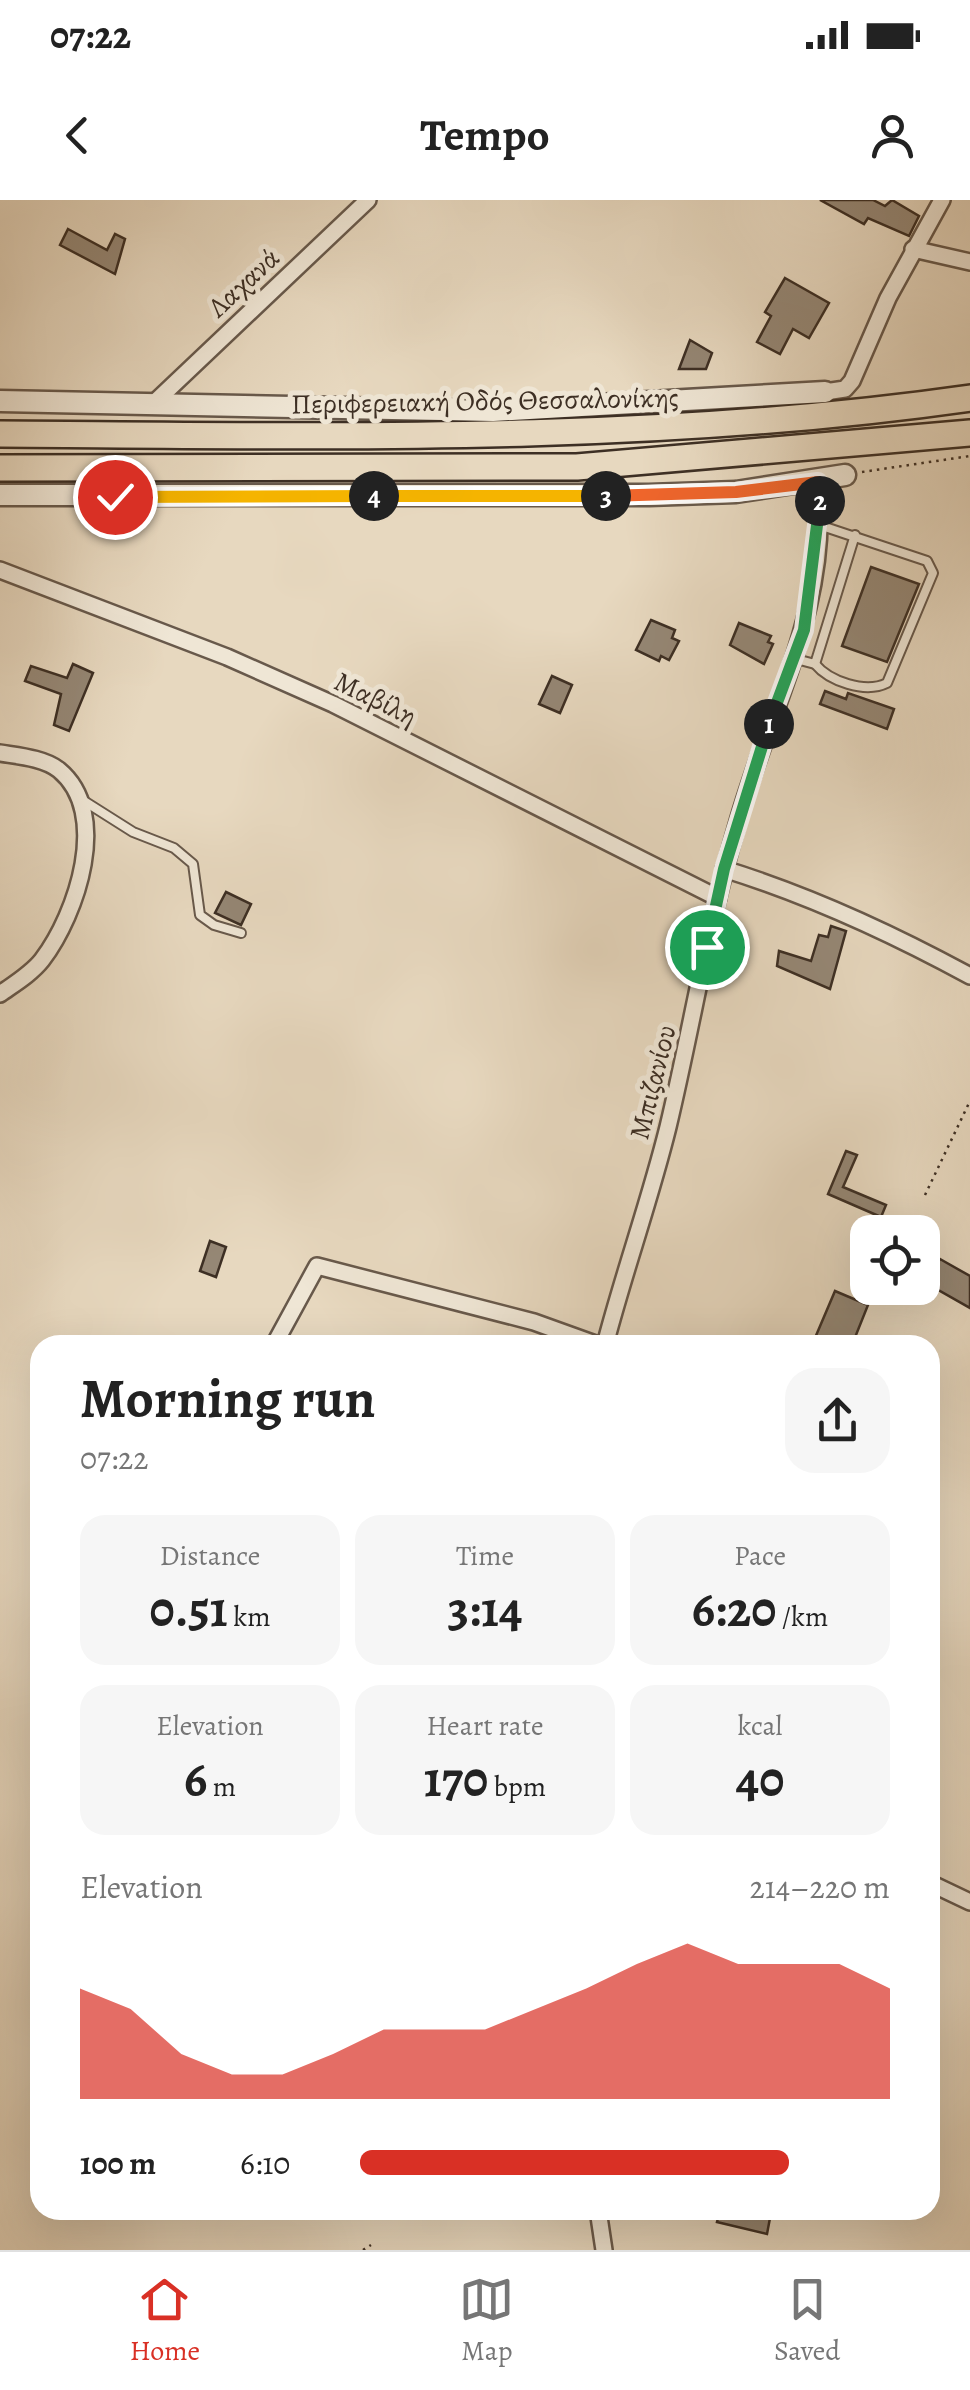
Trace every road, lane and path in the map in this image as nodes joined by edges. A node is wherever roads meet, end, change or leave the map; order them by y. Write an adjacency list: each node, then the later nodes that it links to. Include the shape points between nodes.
1 (368, 200): 8 (street, Λαχανά)
2 (942, 200): 3 (street)
3 (913, 250): 4 (street); 5 (street, via 850,384)
4 (970, 262)
5 (826, 392): 8 (street, via 511,410)
6 (970, 398): 10 (highway, Περιφερειακή Οδός Θεσσαλονίκης, via 826,416 582,432)
7 (0, 401): 8 (street)
8 (154, 403)
9 (970, 433): 12 (highway, via 578,467)
10 (0, 434)
11 (970, 456): 13 (path)
12 (0, 468)
13 (845, 475): 14 (street)
14 (818, 482): 15 (street, via 649,495); 16 (street, Μπιζανίου)
15 (0, 495)
16 (819, 525): 17 (lane); 19 (street, Μπιζανίου)
17 (855, 535): 20 (lane); 20 (lane, via 927,561 933,573 887,683 831,680)
18 (0, 570): 24 (street, Μαβίλη, via 333,704)
19 (796, 659): 20 (lane); 23 (street, Μπιζανίου)
20 (815, 664)
21 (0, 753): 22 (street, via 58,769)
22 (84, 801): 25 (lane, via 194,864 200,915); 27 (street, via 89,833 56,933 40,962)
23 (724, 869): 24 (street, Μπιζανίου); 26 (street, via 896,935)
24 (718, 898): 32 (street, Μπιζανίου, via 667,1132)
25 (242, 933)
26 (970, 976)
27 (0, 994)
28 (970, 1101): 29 (path)
29 (925, 1195)
30 (279, 1335): 31 (street, via 317,1266)
31 (572, 1335)
32 (604, 1335)
33 (940, 1887): 34 (street)
34 (970, 1902)
35 (600, 2220): 38 (street)
36 (372, 2245): 37 (path)
37 (363, 2250)
38 (604, 2250)

